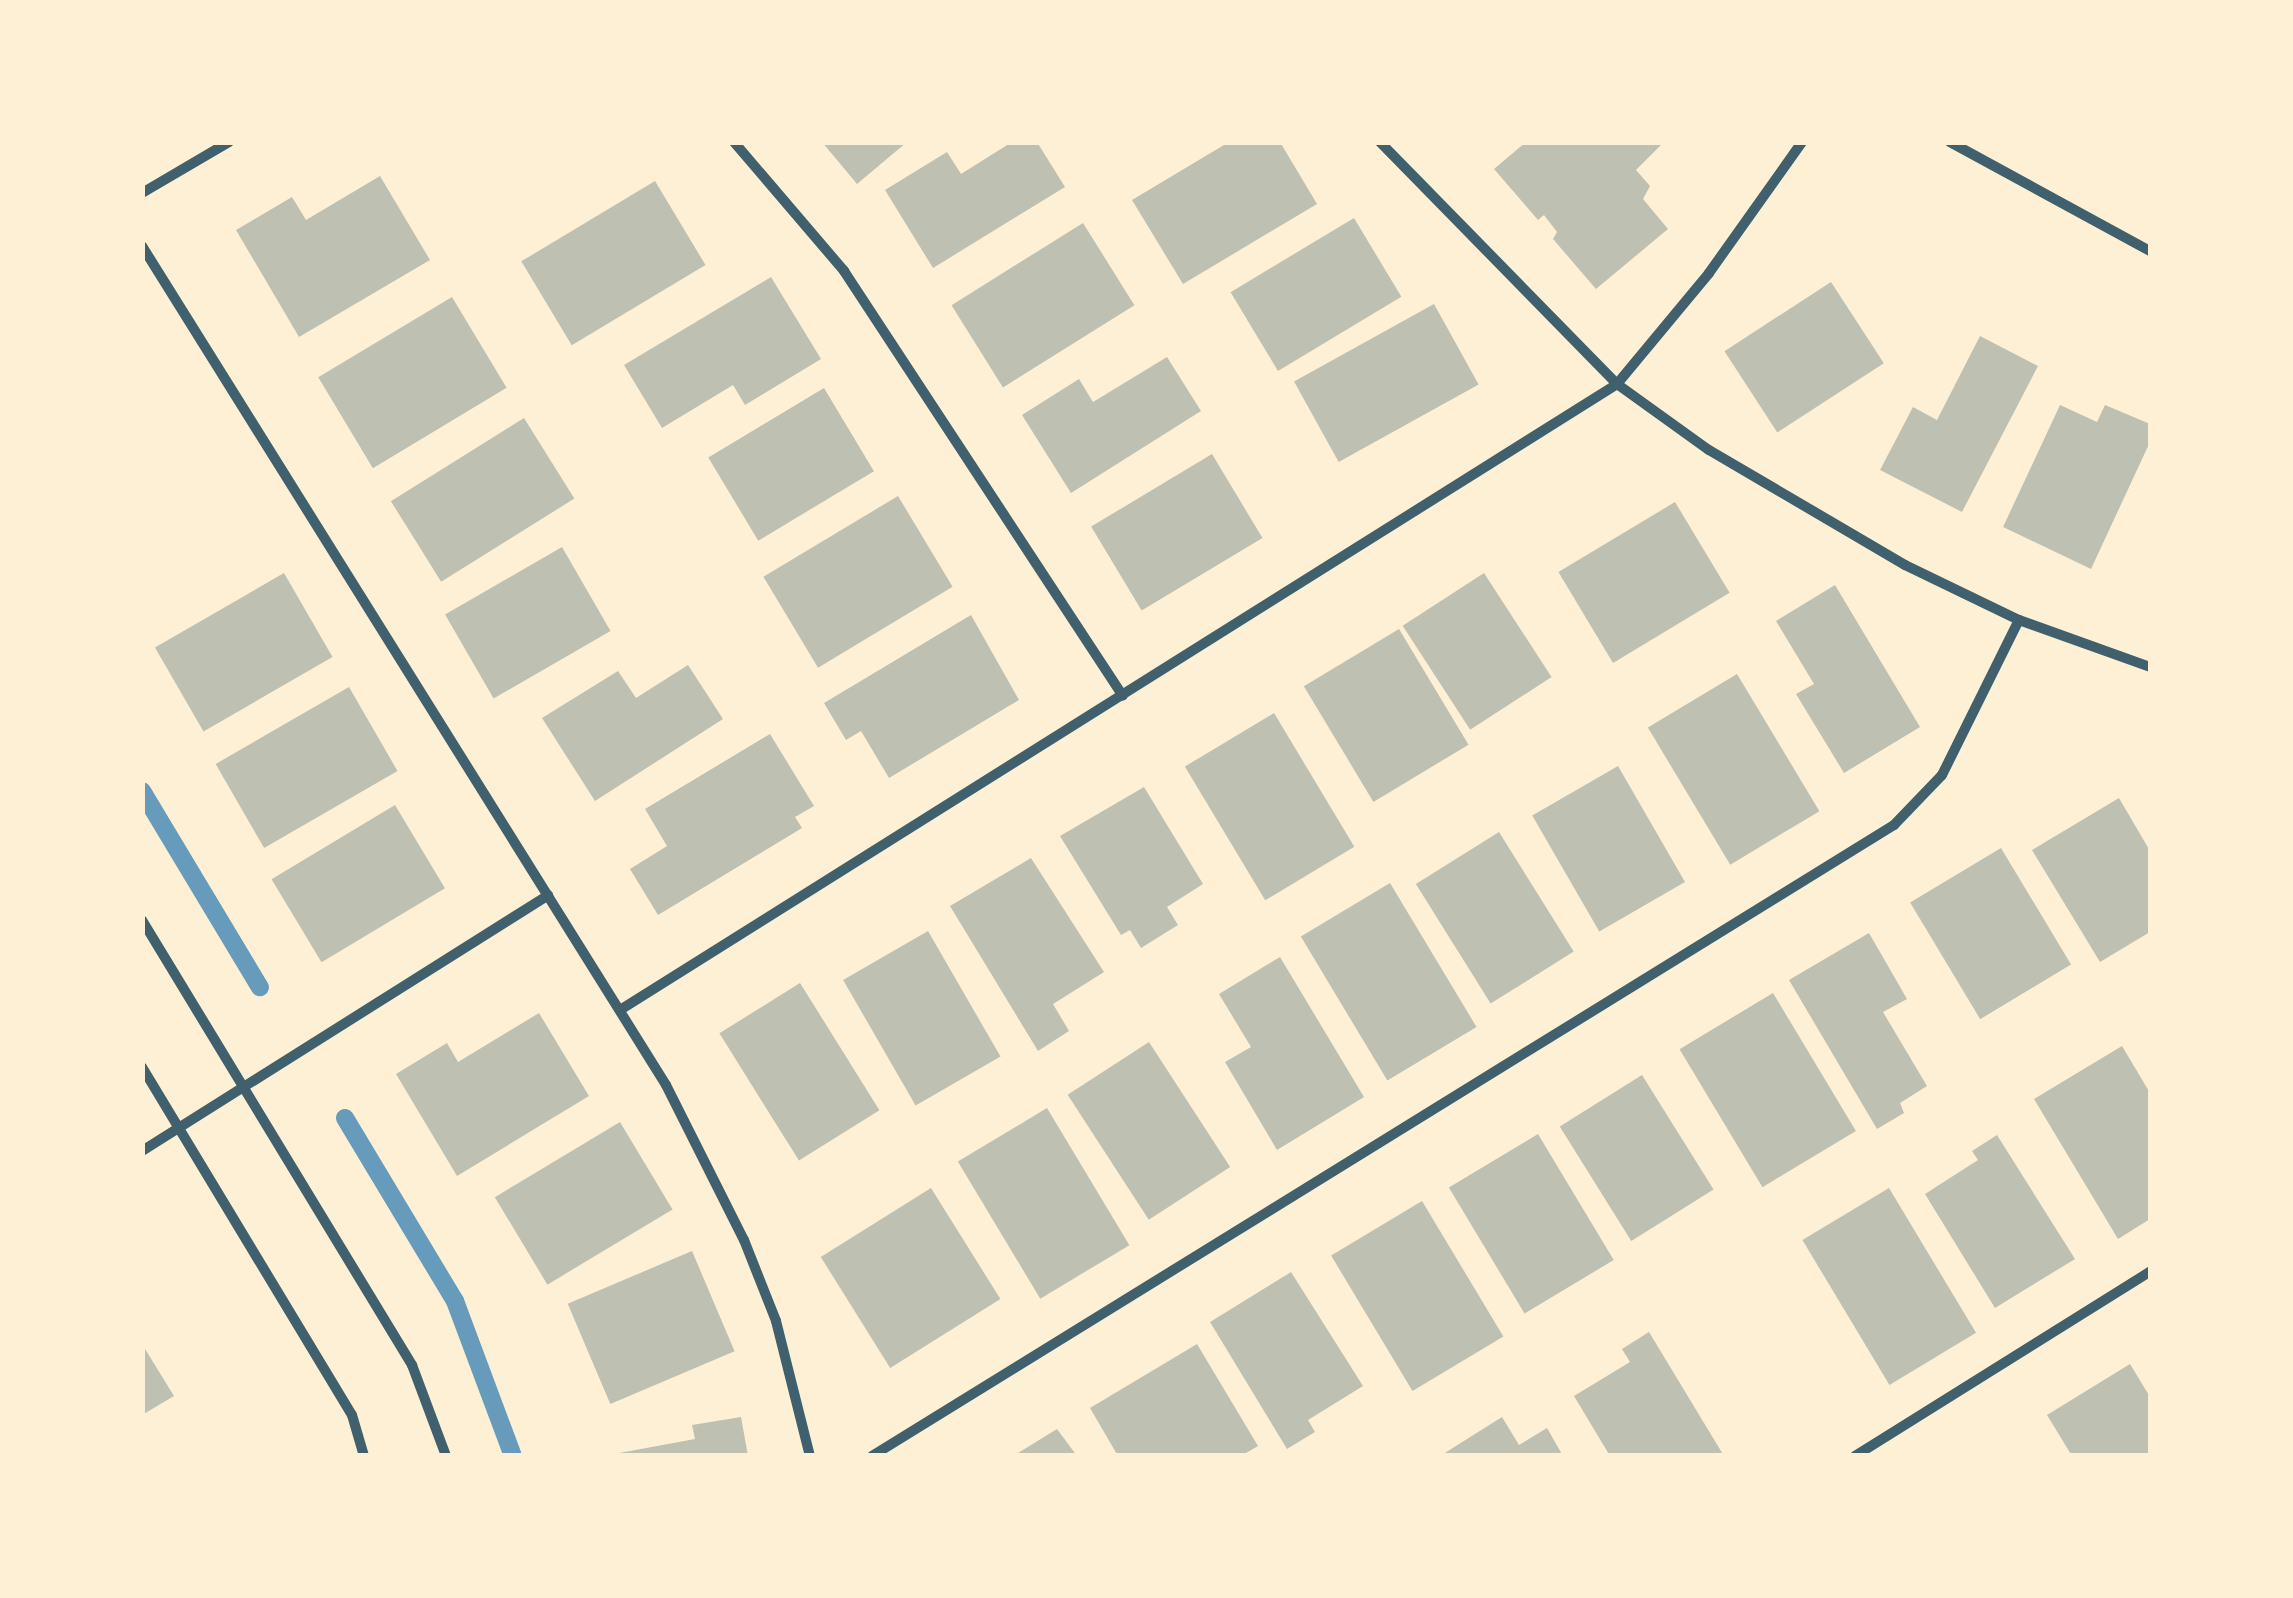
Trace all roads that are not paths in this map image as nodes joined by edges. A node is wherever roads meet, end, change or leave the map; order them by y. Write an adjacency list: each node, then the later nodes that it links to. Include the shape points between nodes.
1 (229, 142): 6 (street)
2 (734, 142): 12 (street, via 844,272)
3 (1380, 142): 9 (street)
4 (1802, 142): 9 (street, via 1709,273)
5 (1950, 142): 8 (street)
6 (142, 193)
7 (142, 246): 13 (street)
8 (2150, 251)
9 (1616, 384): 10 (street, via 1805,511); 12 (street)
10 (2019, 620): 11 (street); 24 (street, via 1942,775 1894,825)
11 (2150, 668)
12 (1123, 696): 15 (street)
13 (548, 895): 15 (street); 17 (street)
14 (142, 920): 17 (street)
15 (620, 1010): 23 (street, via 744,1240 776,1321)
16 (142, 1067): 18 (street)
17 (243, 1088): 18 (street); 22 (street, via 412,1365)
18 (180, 1128): 19 (street); 21 (street, via 352,1415)
19 (142, 1151)
20 (2150, 1272): 25 (street)
21 (364, 1456)
22 (446, 1456)
23 (810, 1456)
24 (872, 1456)
25 (1854, 1456)

